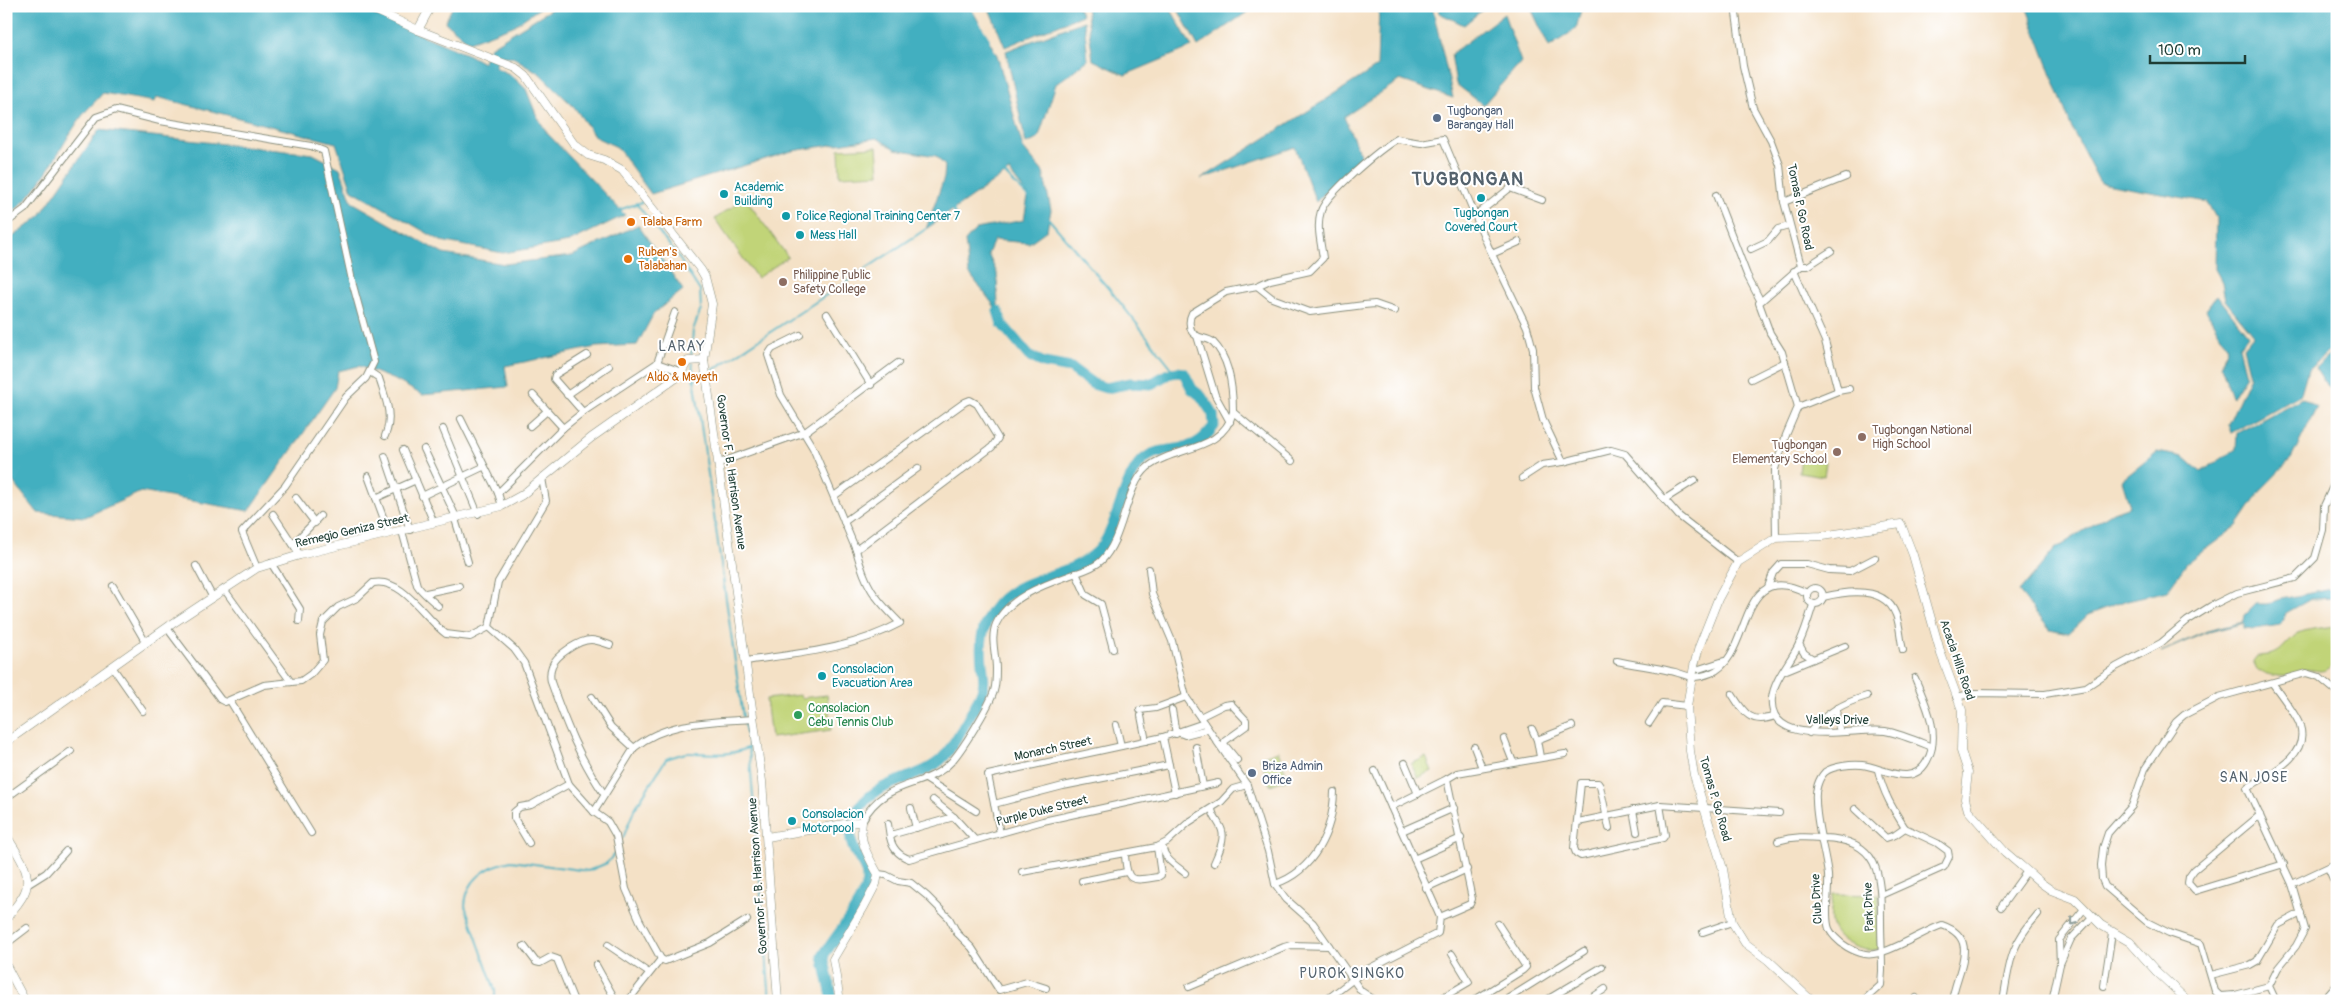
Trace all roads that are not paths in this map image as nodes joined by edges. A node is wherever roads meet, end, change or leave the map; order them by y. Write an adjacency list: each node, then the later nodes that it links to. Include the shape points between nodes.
1 (366, 6): 4 (street, Governor F. B. Harrison Avenue)
2 (431, 6): 4 (street)
3 (1735, 6): 8 (street, Tomas P. Go Road, via 1752,108 1772,141 1780,165)
4 (418, 30): 26 (street, Governor F. B. Harrison Avenue, via 516,68 526,76 574,144 588,155 622,170 705,277 712,304)
5 (1846, 177): 8 (street)
6 (1716, 196): 19 (street)
7 (1542, 200): 9 (street, via 1510,188)
8 (1784, 202): 11 (street, Tomas P. Go Road)
9 (1475, 216): 15 (street); 18 (street, via 1443,138 1421,143 1397,139 1358,169 1327,200 1321,210 1319,230 1323,258 1316,266 1310,271)
10 (6, 223): 31 (street, via 25,209 96,117 116,110 324,151 353,286 374,362)
11 (1790, 226): 13 (street, via 1778,229 1768,240); 16 (street, Tomas P. Go Road)
12 (1519, 242): 15 (street)
13 (1751, 249)
14 (1831, 251): 16 (street, via 1808,266)
15 (1492, 254): 54 (street, via 1527,326 1533,349 1534,386 1543,420)
16 (1801, 266): 17 (street, Tomas P. Go Road)
17 (1794, 271): 19 (street, Tomas P. Go Road); 36 (street, via 1825,341)
18 (1257, 286): 20 (street, via 1272,298 1310,312 1364,304); 24 (street, via 1226,292 1194,311 1190,327)
19 (1760, 300): 27 (street, via 1760,309)
20 (1395, 311)
21 (675, 312): 28 (street)
22 (826, 314): 34 (street)
23 (800, 334): 48 (street, via 772,349 768,355 781,395)
24 (1197, 336): 42 (street, via 1211,340 1220,350 1233,391); 44 (street, via 1215,395)
25 (587, 355): 38 (street, via 554,377)
26 (700, 360): 32 (street, Remegio Geniza Street, via 688,361); 55 (street, Governor F. B. Harrison Avenue)
27 (1785, 362): 33 (street); 39 (street)
28 (658, 363): 32 (street); 41 (street)
29 (898, 363): 34 (street)
30 (609, 366): 38 (street)
31 (370, 372): 49 (street, via 379,378 388,404 389,428); 93 (street, via 346,397 285,486 242,532)
32 (682, 372): 60 (street, Remegio Geniza Street)
33 (1751, 378)
34 (871, 385): 48 (street)
35 (1849, 389): 36 (street)
36 (1838, 390): 39 (street)
37 (533, 395): 40 (street)
38 (567, 395): 41 (street)
39 (1798, 407): 84 (street, via 1775,469)
40 (547, 411): 45 (street); 46 (street)
41 (583, 412): 46 (street)
42 (1233, 412): 44 (street); 53 (street)
43 (461, 420): 56 (street)
44 (1230, 422): 95 (street, via 1218,436 1149,467 1139,477 1110,551 1100,562)
45 (530, 426)
46 (563, 428): 67 (street)
47 (443, 429): 59 (street)
48 (805, 432): 55 (street); 69 (street)
49 (385, 436)
50 (424, 448): 65 (street)
51 (403, 450): 63 (street)
52 (385, 456): 66 (street)
53 (1292, 461)
54 (1563, 462): 61 (street, via 1542,465); 72 (street, via 1611,450 1625,454)
55 (719, 463): 116 (street, Governor F. B. Harrison Avenue)
56 (483, 467): 59 (street); 67 (street)
57 (918, 468): 78 (street)
58 (368, 476): 71 (street)
59 (464, 477): 65 (street); 75 (street)
60 (542, 478): 73 (street, Remegio Geniza Street, via 522,496); 107 (street, via 546,501 498,582)
61 (1522, 478)
62 (2337, 478): 130 (street, via 2324,506 2323,530 2316,558 2295,578 2237,593 2211,606 2161,643 2086,687 2045,694 1975,693)
63 (416, 480): 66 (street); 68 (street)
64 (1695, 480): 72 (street)
65 (443, 486): 68 (street); 77 (street)
66 (397, 489): 71 (street); 82 (street)
67 (498, 493): 73 (street)
68 (422, 496): 80 (street)
69 (834, 496): 78 (street); 86 (street, via 964,402 974,401 997,435 998,440 992,447)
70 (296, 498): 79 (street)
71 (376, 498): 83 (street)
72 (1665, 499): 90 (street, via 1695,530)
73 (502, 506): 75 (street, Remegio Geniza Street)
74 (273, 514): 85 (street)
75 (478, 514): 77 (street, Remegio Geniza Street)
76 (320, 516): 79 (street)
77 (456, 519): 80 (street, Remegio Geniza Street); 89 (street)
78 (844, 522): 86 (street)
79 (315, 523): 85 (street)
80 (434, 523): 82 (street, Remegio Geniza Street)
81 (1902, 524): 84 (street, Tomas P. Go Road, via 1822,536); 130 (street, Acacia Hills Road)
82 (406, 530): 83 (street, Remegio Geniza Street); 100 (street, via 417,585)
83 (390, 533): 87 (street, Remegio Geniza Street)
84 (1776, 538): 90 (street, Tomas P. Go Road)
85 (293, 544): 87 (street)
86 (856, 550): 116 (street, via 874,597 900,623 871,638 837,647)
87 (300, 555): 91 (street, Remegio Geniza Street)
88 (1875, 558): 98 (street, via 1850,571 1807,564 1781,564 1773,573)
89 (468, 562)
90 (1738, 562): 119 (street, Tomas P. Go Road, via 1699,647)
91 (271, 563): 93 (street, Remegio Geniza Street); 106 (street, via 300,608)
92 (196, 566): 102 (street)
93 (256, 568): 99 (street, Remegio Geniza Street)
94 (1149, 568): 129 (street, via 1152,594 1172,641)
95 (1076, 573): 113 (street, via 1086,595 1101,604); 167 (street, via 1046,584 1018,600 996,624 993,640 994,691 951,762)
96 (113, 586): 109 (street)
97 (459, 586): 100 (street)
98 (1768, 587): 101 (street, via 1788,585); 119 (street, via 1751,607 1730,656)
99 (224, 589): 102 (street, Remegio Geniza Street); 123 (street)
100 (426, 593): 105 (street)
101 (1807, 593): 103 (street, via 1817,588); 104 (street, via 1807,600)
102 (212, 596): 108 (street, Remegio Geniza Street)
103 (1823, 597): 104 (street); 114 (street, via 1861,592 1888,600 1896,615)
104 (1814, 605): 111 (street)
105 (438, 606)
106 (299, 621)
107 (489, 627): 123 (street, via 470,637 446,634 416,602 388,584 373,583 357,598 338,607 323,622 320,635 322,663 306,678); 170 (street, via 514,648 524,663)
108 (166, 628): 109 (street, Remegio Geniza Street); 131 (street, via 221,700)
109 (146, 643): 118 (street, Remegio Geniza Street)
110 (610, 644): 175 (street, via 592,640 581,642 559,656 550,672 550,682 575,746)
111 (1799, 644): 115 (street); 120 (street)
112 (1845, 646): 115 (street)
113 (1113, 649)
114 (1902, 650)
115 (1813, 659): 120 (street)
116 (745, 661): 137 (street, Governor F. B. Harrison Avenue)
117 (1617, 662): 121 (street)
118 (113, 668): 135 (street); 151 (street, Remegio Geniza Street)
119 (1698, 670): 121 (street, Tomas P. Go Road)
120 (1784, 672): 136 (street, via 1772,699)
121 (1692, 677): 132 (street, Tomas P. Go Road)
122 (1915, 678): 155 (street, via 1932,721)
123 (291, 682): 131 (street, via 264,685)
124 (2273, 684): 125 (street, via 2312,673); 191 (street, via 2300,725 2302,737 2290,760 2247,788); 261 (street, via 2253,686 2219,697 2176,722 2145,769 2136,800 2108,833 2103,848 2102,878 2112,894 2147,922 2201,944)
125 (2337, 692)
126 (1732, 694): 136 (street, via 1752,718 1764,720)
127 (1867, 696): 133 (street)
128 (592, 697): 156 (street, via 611,727)
129 (1186, 697): 138 (street); 150 (street, via 1141,713)
130 (1956, 697): 221 (street, Acacia Hills Road, via 1962,710 1961,751 1968,772 1964,799 1968,810 2005,852)
131 (230, 701): 202 (street)
132 (1687, 706): 139 (street, via 1662,703); 185 (street, Tomas P. Go Road, via 1690,751)
133 (1837, 708): 144 (street); 146 (street, via 1820,719)
134 (1172, 710): 145 (street)
135 (143, 711)
136 (1775, 716): 146 (street, Valleys Drive, via 1786,727)
137 (747, 720): 156 (street, via 687,725 660,732); 206 (street, Governor F. B. Harrison Avenue)
138 (1202, 720): 143 (street); 145 (street, Monarch Street); 160 (street, Monarch Street, via 1224,705 1231,704 1246,720 1246,726 1224,744)
139 (1649, 723)
140 (1116, 725): 152 (street)
141 (1572, 726): 149 (street)
142 (1532, 728): 149 (street)
143 (1208, 729): 145 (street, Monarch Street, via 1185,735); 171 (street)
144 (1840, 731): 146 (street, Valleys Drive); 155 (street, Valleys Drive, via 1886,731)
145 (1178, 733): 147 (street, Monarch Street)
146 (1809, 733)
147 (1163, 737): 150 (street, Monarch Street); 163 (street)
148 (1504, 739): 161 (street)
149 (1537, 740): 159 (street)
150 (1146, 741): 152 (street, Monarch Street)
151 (6, 742)
152 (1121, 746): 179 (street, Monarch Street, via 988,774)
153 (1196, 747): 172 (street)
154 (1474, 747): 164 (street)
155 (1932, 747): 165 (street, Club Drive, via 1926,763 1918,772 1906,775)
156 (634, 748): 175 (street)
157 (71, 751): 177 (street)
158 (1565, 754): 159 (street)
159 (1540, 757): 161 (street)
160 (1237, 760)
161 (1512, 762): 164 (street)
162 (1405, 764): 176 (street)
163 (1169, 765): 174 (street); 179 (street)
164 (1482, 768): 168 (street, via 1457,773)
165 (1878, 770): 199 (street, via 1882,789); 208 (street, Club Drive, via 1862,765 1840,767 1826,772 1819,780 1816,800)
166 (1375, 771): 181 (street)
167 (924, 778): 188 (street); 195 (street, via 898,787)
168 (1447, 779): 176 (street); 183 (street)
169 (1218, 783): 172 (street, Purple Duke Street)
170 (569, 784): 189 (street); 211 (street, via 514,812 514,818)
171 (1247, 785): 184 (street, via 1233,789); 227 (street)
172 (1203, 786): 174 (street, Purple Duke Street)
173 (1334, 792): 227 (street, via 1334,806 1319,849 1294,875)
174 (1175, 793): 203 (street, Purple Duke Street)
175 (604, 794): 189 (street)
176 (1418, 794): 181 (street)
177 (6, 798)
178 (933, 800): 193 (street)
179 (994, 804): 203 (street, Monarch Street)
180 (1660, 805): 185 (street); 187 (street); 194 (street, via 1663,838 1581,856 1574,848)
181 (1391, 806): 200 (street)
182 (911, 808): 197 (street)
183 (1454, 808): 200 (street); 207 (street)
184 (1212, 809): 212 (street, via 1189,822); 216 (street, via 1222,830 1222,841)
185 (1704, 809): 190 (street); 241 (street, Tomas P. Go Road, via 1723,869)
186 (1854, 809): 199 (street, via 1886,838)
187 (1633, 810): 192 (street); 201 (street)
188 (976, 811)
189 (594, 812): 255 (street, via 608,822 616,836 626,889)
190 (1779, 813)
191 (2260, 815): 218 (street); 218 (street, via 2194,870 2189,877 2190,888 2195,891)
192 (1606, 816): 194 (street); 194 (street, via 1599,784 1582,782); 198 (street)
193 (954, 817): 197 (street); 209 (street)
194 (1578, 822)
195 (856, 823): 206 (street); 225 (street, via 861,831 864,851)
196 (888, 824): 205 (street)
197 (916, 828): 205 (street)
198 (1609, 828)
199 (1905, 828): 232 (street, via 1948,851 1947,863 1931,875)
200 (1402, 832): 215 (street)
201 (1637, 832)
202 (311, 833)
203 (1000, 833): 209 (street, Purple Duke Street)
204 (6, 835): 229 (street, via 22,864)
205 (892, 836): 209 (street, Purple Duke Street, via 891,846 909,859)
206 (767, 837): 273 (street, Governor F. B. Harrison Avenue)
207 (1461, 838): 215 (street); 220 (street)
208 (1822, 838): 210 (street, Park Drive, via 1794,836); 232 (street, Park Drive, via 1844,840 1861,848 1879,873); 253 (street, Club Drive, via 1829,894 1828,926 1846,946 1866,955)
209 (975, 840)
210 (1778, 841)
211 (529, 843)
212 (1159, 846): 214 (street); 223 (street, via 1161,875 1134,881); 224 (street, via 1164,856)
213 (66, 851): 229 (street, via 46,873)
214 (1125, 854): 222 (street); 223 (street)
215 (1414, 859): 231 (street)
216 (1214, 863)
217 (2337, 863): 219 (street)
218 (2284, 864): 228 (street)
219 (2328, 868): 228 (street); 230 (street)
220 (1467, 869): 231 (street); 237 (street, via 1471,902)
221 (2028, 870): 233 (street); 234 (street, Acacia Hills Road, via 2051,890 2075,899)
222 (1022, 872)
223 (1126, 872): 226 (street)
224 (1185, 873)
225 (878, 874): 267 (street, via 911,883 927,896 972,948 999,990 1027,982); 274 (street, via 864,907 833,958)
226 (1082, 881)
227 (1275, 884): 251 (street, via 1286,899 1313,923)
228 (2292, 884): 235 (street)
229 (27, 885): 239 (street)
230 (2337, 887)
231 (1426, 888): 237 (street)
232 (1881, 895): 253 (street, Park Drive)
233 (2001, 907)
234 (2084, 909): 238 (street, Acacia Hills Road); 246 (street, one-way to 246)
235 (2301, 912): 261 (street, via 2278,925 2257,961 2250,966); 265 (street, via 2305,929)
236 (2038, 914): 285 (street, via 2018,940 2010,960)
237 (1440, 917): 262 (street, via 1438,934 1364,971)
238 (2092, 917): 245 (street, Acacia Hills Road); 247 (street)
239 (6, 919)
240 (747, 920): 255 (street, via 710,943 665,961)
241 (1732, 922): 244 (street); 282 (street, Tomas P. Go Road, via 1745,943)
242 (1498, 924): 278 (street, via 1526,966)
243 (27, 928): 248 (street)
244 (1703, 932)
245 (2112, 933): 264 (street); 287 (street, Acacia Hills Road, via 2130,942)
246 (2062, 935): 247 (street); 256 (street, via 2058,947)
247 (2071, 939): 256 (street)
248 (6, 944)
249 (524, 946): 270 (street, via 536,962 551,956 557,959)
250 (608, 946): 260 (street)
251 (1329, 946): 262 (street); 266 (street, via 1284,946)
252 (1584, 951): 279 (street)
253 (1882, 953): 283 (street, Park Drive, via 1881,985); 284 (street, via 1942,925 1955,929 1962,936 1964,951)
254 (1452, 954): 277 (street, via 1469,982 1445,996)
255 (661, 959): 260 (street)
256 (2060, 964): 286 (street)
257 (596, 965): 271 (street)
258 (1602, 967): 280 (street)
259 (7, 970): 269 (street)
260 (649, 973): 272 (street)
261 (2211, 975): 265 (street, via 2220,996)
262 (1353, 980): 275 (street); 276 (street, via 1361,991)
263 (2337, 985): 289 (street)
264 (2104, 986)
265 (2269, 986): 288 (street)
266 (1189, 987)
267 (1046, 988)
268 (1605, 989): 281 (street)
269 (25, 1001)
270 (574, 1001)
271 (616, 1001)
272 (628, 1001)
273 (778, 1001)
274 (840, 1001)
275 (1325, 1001)
276 (1376, 1001)
277 (1445, 1001)
278 (1473, 1001)
279 (1504, 1001)
280 (1545, 1001)
281 (1587, 1001)
282 (1812, 1001)
283 (1863, 1001)
284 (1952, 1001)
285 (2003, 1001)
286 (2052, 1001)
287 (2188, 1001)
288 (2276, 1001)
289 (2323, 1001)

